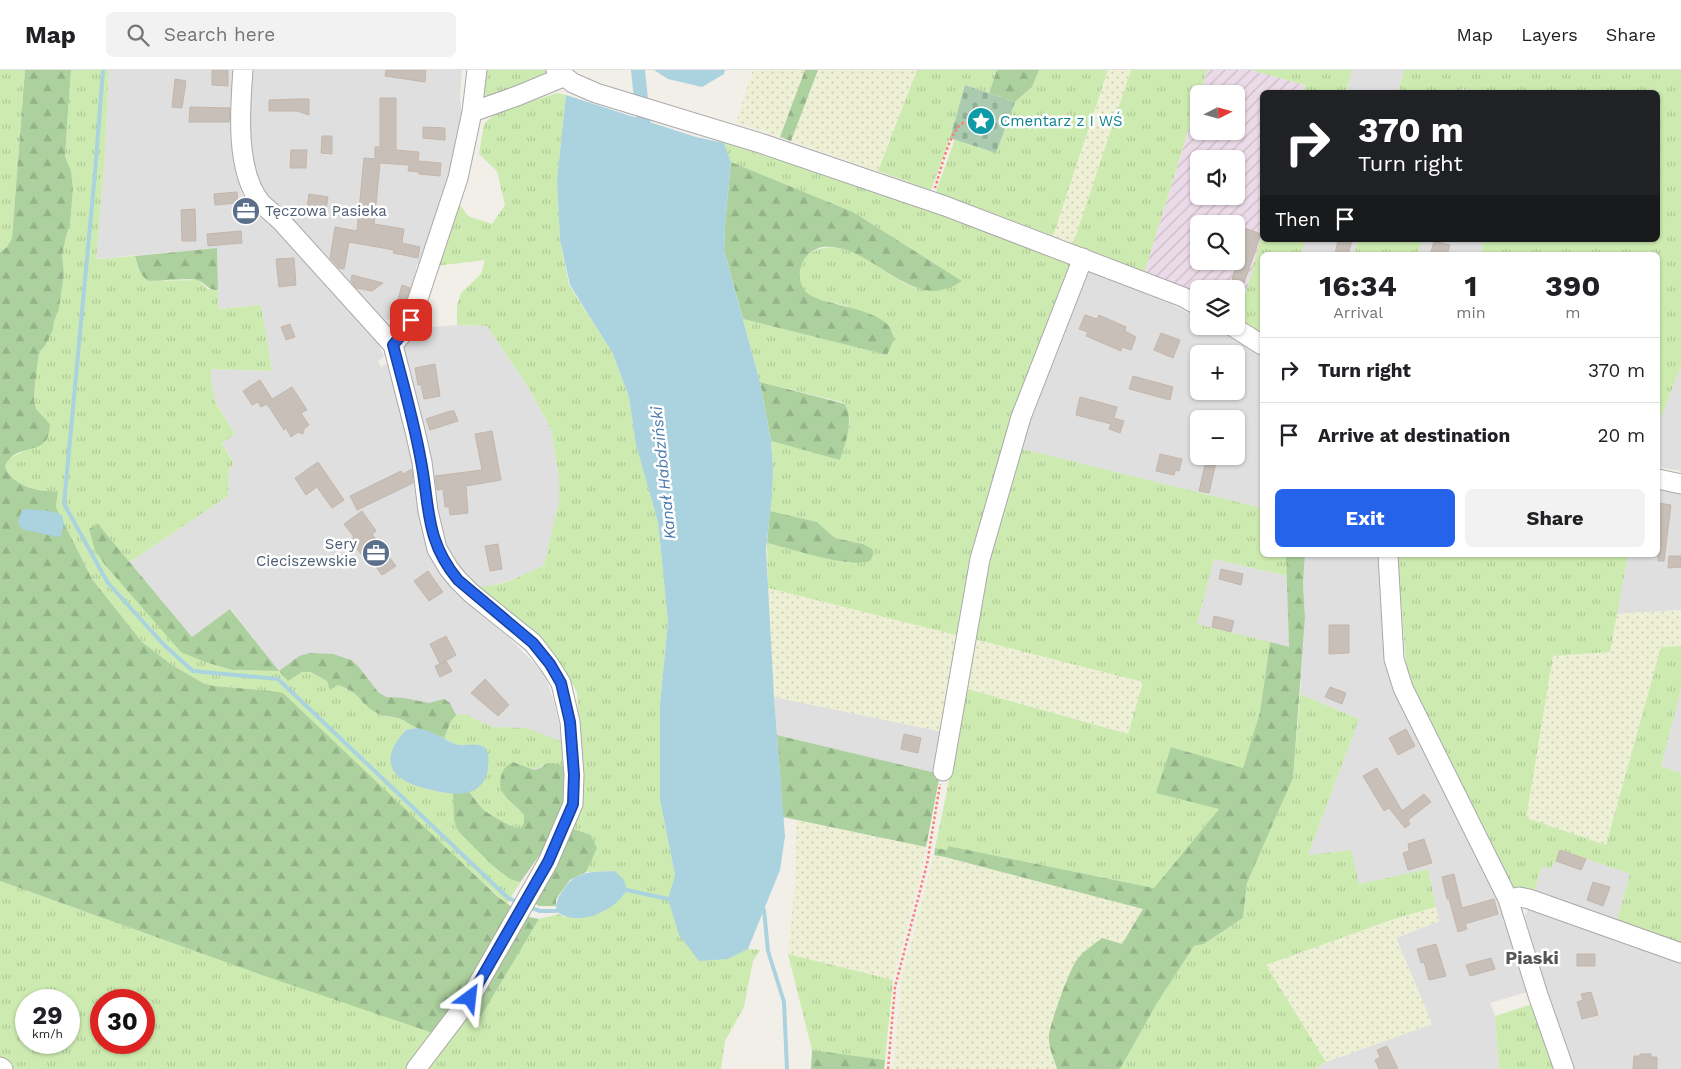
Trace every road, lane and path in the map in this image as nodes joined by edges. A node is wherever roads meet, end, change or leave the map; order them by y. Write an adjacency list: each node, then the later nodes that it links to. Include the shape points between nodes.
1 (243, 70): 11 (street, via 242,148 252,189 261,203)
2 (477, 70): 4 (street)
3 (559, 73): 4 (street, via 517,96); 6 (street, via 596,93)
4 (472, 112): 11 (street, via 458,178 424,284 411,320)
5 (974, 125): 6 (path, via 965,122 958,127)
6 (930, 201): 7 (street)
7 (1084, 258): 8 (street); 15 (street, via 1021,418 980,559)
8 (1190, 301)
9 (1245, 334): 10 (street)
10 (1260, 344)
11 (393, 345): 18 (street, via 422,462 437,549 458,580 533,643 550,664 561,683 570,722 574,775 573,804 548,862 470,998)
12 (1660, 479): 13 (street)
13 (1681, 484)
14 (1388, 557): 16 (street, via 1394,659 1404,688)
15 (943, 771): 19 (path, via 927,864 895,987)
16 (1508, 899): 17 (street, via 1529,899); 20 (street)
17 (1681, 953)
18 (416, 1069)
19 (888, 1069)
20 (1564, 1069)

